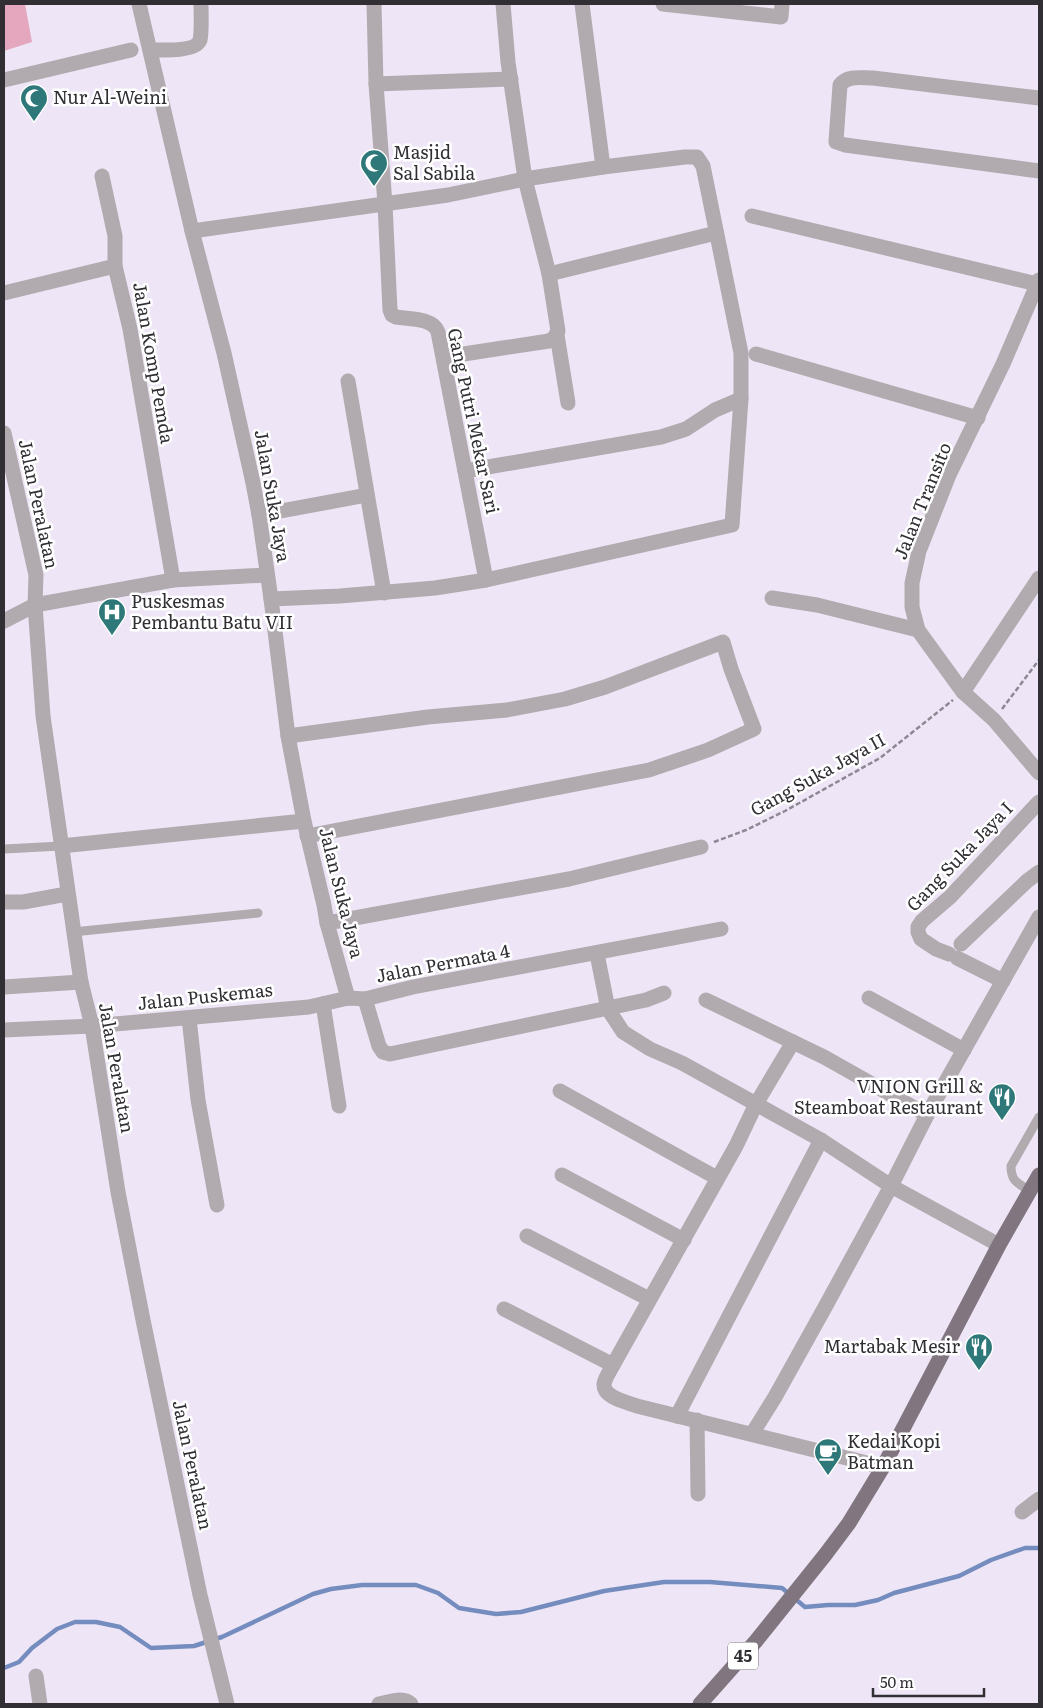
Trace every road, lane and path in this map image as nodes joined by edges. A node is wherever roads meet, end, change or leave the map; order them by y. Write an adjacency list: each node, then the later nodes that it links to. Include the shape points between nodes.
1 (139, 4): 9 (street, Jalan Suka Jaya)
2 (201, 4): 9 (street, via 200,41 196,46)
3 (374, 4): 12 (street, Gang Putri Mekar Sari)
4 (503, 4): 10 (street)
5 (582, 4): 14 (street)
6 (662, 4): 7 (street)
7 (781, 10)
8 (131, 50): 11 (street)
9 (150, 50): 20 (street, Jalan Suka Jaya)
10 (510, 79): 12 (street); 17 (street)
11 (4, 80)
12 (376, 84): 18 (street, Gang Putri Mekar Sari)
13 (1039, 98): 15 (street, via 873,78 844,79 840,85 836,142)
14 (603, 167): 17 (street); 21 (street, via 697,158 703,166)
15 (1039, 171)
16 (102, 176): 22 (street, via 115,236)
17 (525, 179): 18 (street); 23 (street)
18 (385, 204): 20 (street); 28 (street, Gang Putri Mekar Sari, via 390,310 396,317 430,322 436,326)
19 (752, 216): 24 (street)
20 (192, 230): 36 (street, Jalan Suka Jaya, via 224,353)
21 (716, 233): 23 (street); 30 (street, via 741,353)
22 (115, 266): 25 (street, Jalan Komp Pemda); 39 (street, Jalan Komp Pemda, via 130,329)
23 (549, 274): 26 (street)
24 (1038, 282): 32 (street, Jalan Transito)
25 (4, 293)
26 (557, 335): 28 (street, via 549,341); 31 (street)
27 (756, 354): 32 (street)
28 (444, 357): 34 (street, Gang Putri Mekar Sari)
29 (348, 381): 35 (street)
30 (741, 399): 34 (street, via 715,410 686,429 661,438); 40 (street, via 732,526)
31 (568, 403)
32 (978, 418): 46 (street, Jalan Transito, via 949,476 919,551 912,583 912,607)
33 (4, 433): 44 (street, Jalan Peralatan, via 36,575)
34 (465, 471): 40 (street, Gang Putri Mekar Sari)
35 (367, 495): 36 (street); 41 (street)
36 (259, 515): 37 (street, Jalan Suka Jaya)
37 (267, 574): 39 (street); 43 (street, Jalan Suka Jaya)
38 (1039, 578): 48 (street)
39 (173, 580): 44 (street)
40 (486, 580): 41 (street)
41 (384, 593): 43 (street)
42 (772, 598): 46 (street, via 817,605)
43 (271, 599): 50 (street, Jalan Suka Jaya)
44 (35, 605): 45 (street); 54 (street, Jalan Peralatan, via 43,716)
45 (4, 621)
46 (918, 630): 48 (street, Jalan Transito)
47 (1039, 660): 49 (path)
48 (963, 692): 49 (street, Jalan Transito); 55 (path, Gang Suka Jaya II, via 880,758 785,811)
49 (994, 721): 51 (street, Jalan Transito)
50 (288, 736): 53 (street, Jalan Suka Jaya); 53 (street, via 507,710 565,699 723,642 754,729 708,750 649,770)
51 (1039, 773)
52 (1039, 802): 65 (street, Gang Suka Jaya I, via 918,927 921,939 936,949)
53 (306, 828): 54 (street); 62 (street, Jalan Suka Jaya)
54 (61, 846): 56 (lane); 58 (street, Jalan Peralatan)
55 (701, 847): 62 (street, via 569,879)
56 (4, 849)
57 (1039, 872): 65 (street)
58 (67, 894): 59 (street); 64 (street, Jalan Peralatan)
59 (4, 902)
60 (258, 913): 64 (lane)
61 (1039, 917): 67 (street)
62 (327, 923): 71 (street, Jalan Suka Jaya)
63 (721, 929): 66 (street, Jalan Permata 4)
64 (73, 932): 68 (street, Jalan Peralatan)
65 (956, 952): 67 (street)
66 (597, 954): 73 (street, Jalan Permata 4, via 413,987); 76 (street)
67 (1003, 981): 81 (street)
68 (81, 982): 69 (street); 78 (street, Jalan Peralatan)
69 (4, 987)
70 (664, 993): 76 (street, Jalan Permata 4)
71 (348, 998): 73 (street, Jalan Puskemas); 75 (street, Jalan Puskemas)
72 (869, 998): 81 (street)
73 (365, 999): 76 (street, Jalan Permata 4, via 379,1046 390,1054)
74 (706, 1000): 80 (street)
75 (324, 1004): 77 (street, Jalan Puskemas); 84 (street)
76 (608, 1008): 83 (street, via 623,1032)
77 (189, 1018): 78 (street, Jalan Puskemas); 93 (street, via 198,1100)
78 (92, 1026): 79 (street, Jalan Puskemas); 109 (street, Jalan Peralatan, via 118,1192 200,1595)
79 (4, 1030)
80 (793, 1042): 83 (street); 85 (street)
81 (964, 1050): 85 (street)
82 (560, 1091): 90 (street)
83 (756, 1104): 87 (street); 90 (street)
84 (338, 1106)
85 (927, 1115): 91 (street)
86 (1039, 1117): 92 (lane, via 1011,1166 1014,1181)
87 (821, 1140): 91 (street); 100 (street)
88 (562, 1175): 95 (street)
89 (1039, 1176): 92 (main road, 45)
90 (717, 1178): 95 (street)
91 (891, 1186): 96 (street); 102 (street)
92 (1030, 1191): 96 (main road, 45)
93 (217, 1205)
94 (527, 1236): 97 (street)
95 (684, 1240): 97 (street)
96 (1000, 1245): 103 (main road, 45)
97 (649, 1299): 99 (street)
98 (504, 1309): 99 (street)
99 (613, 1365): 100 (street, via 604,1384 608,1394 637,1406)
100 (677, 1416): 101 (street)
101 (697, 1420): 102 (street); 104 (street)
102 (752, 1434): 103 (street)
103 (883, 1467): 112 (main road, 45, via 826,1555)
104 (698, 1494)
105 (1039, 1499): 106 (street)
106 (1022, 1512)
107 (36, 1676): 108 (street)
108 (40, 1704)
109 (227, 1704)
110 (379, 1704): 111 (street, via 402,1699)
111 (411, 1704)
112 (700, 1704)

